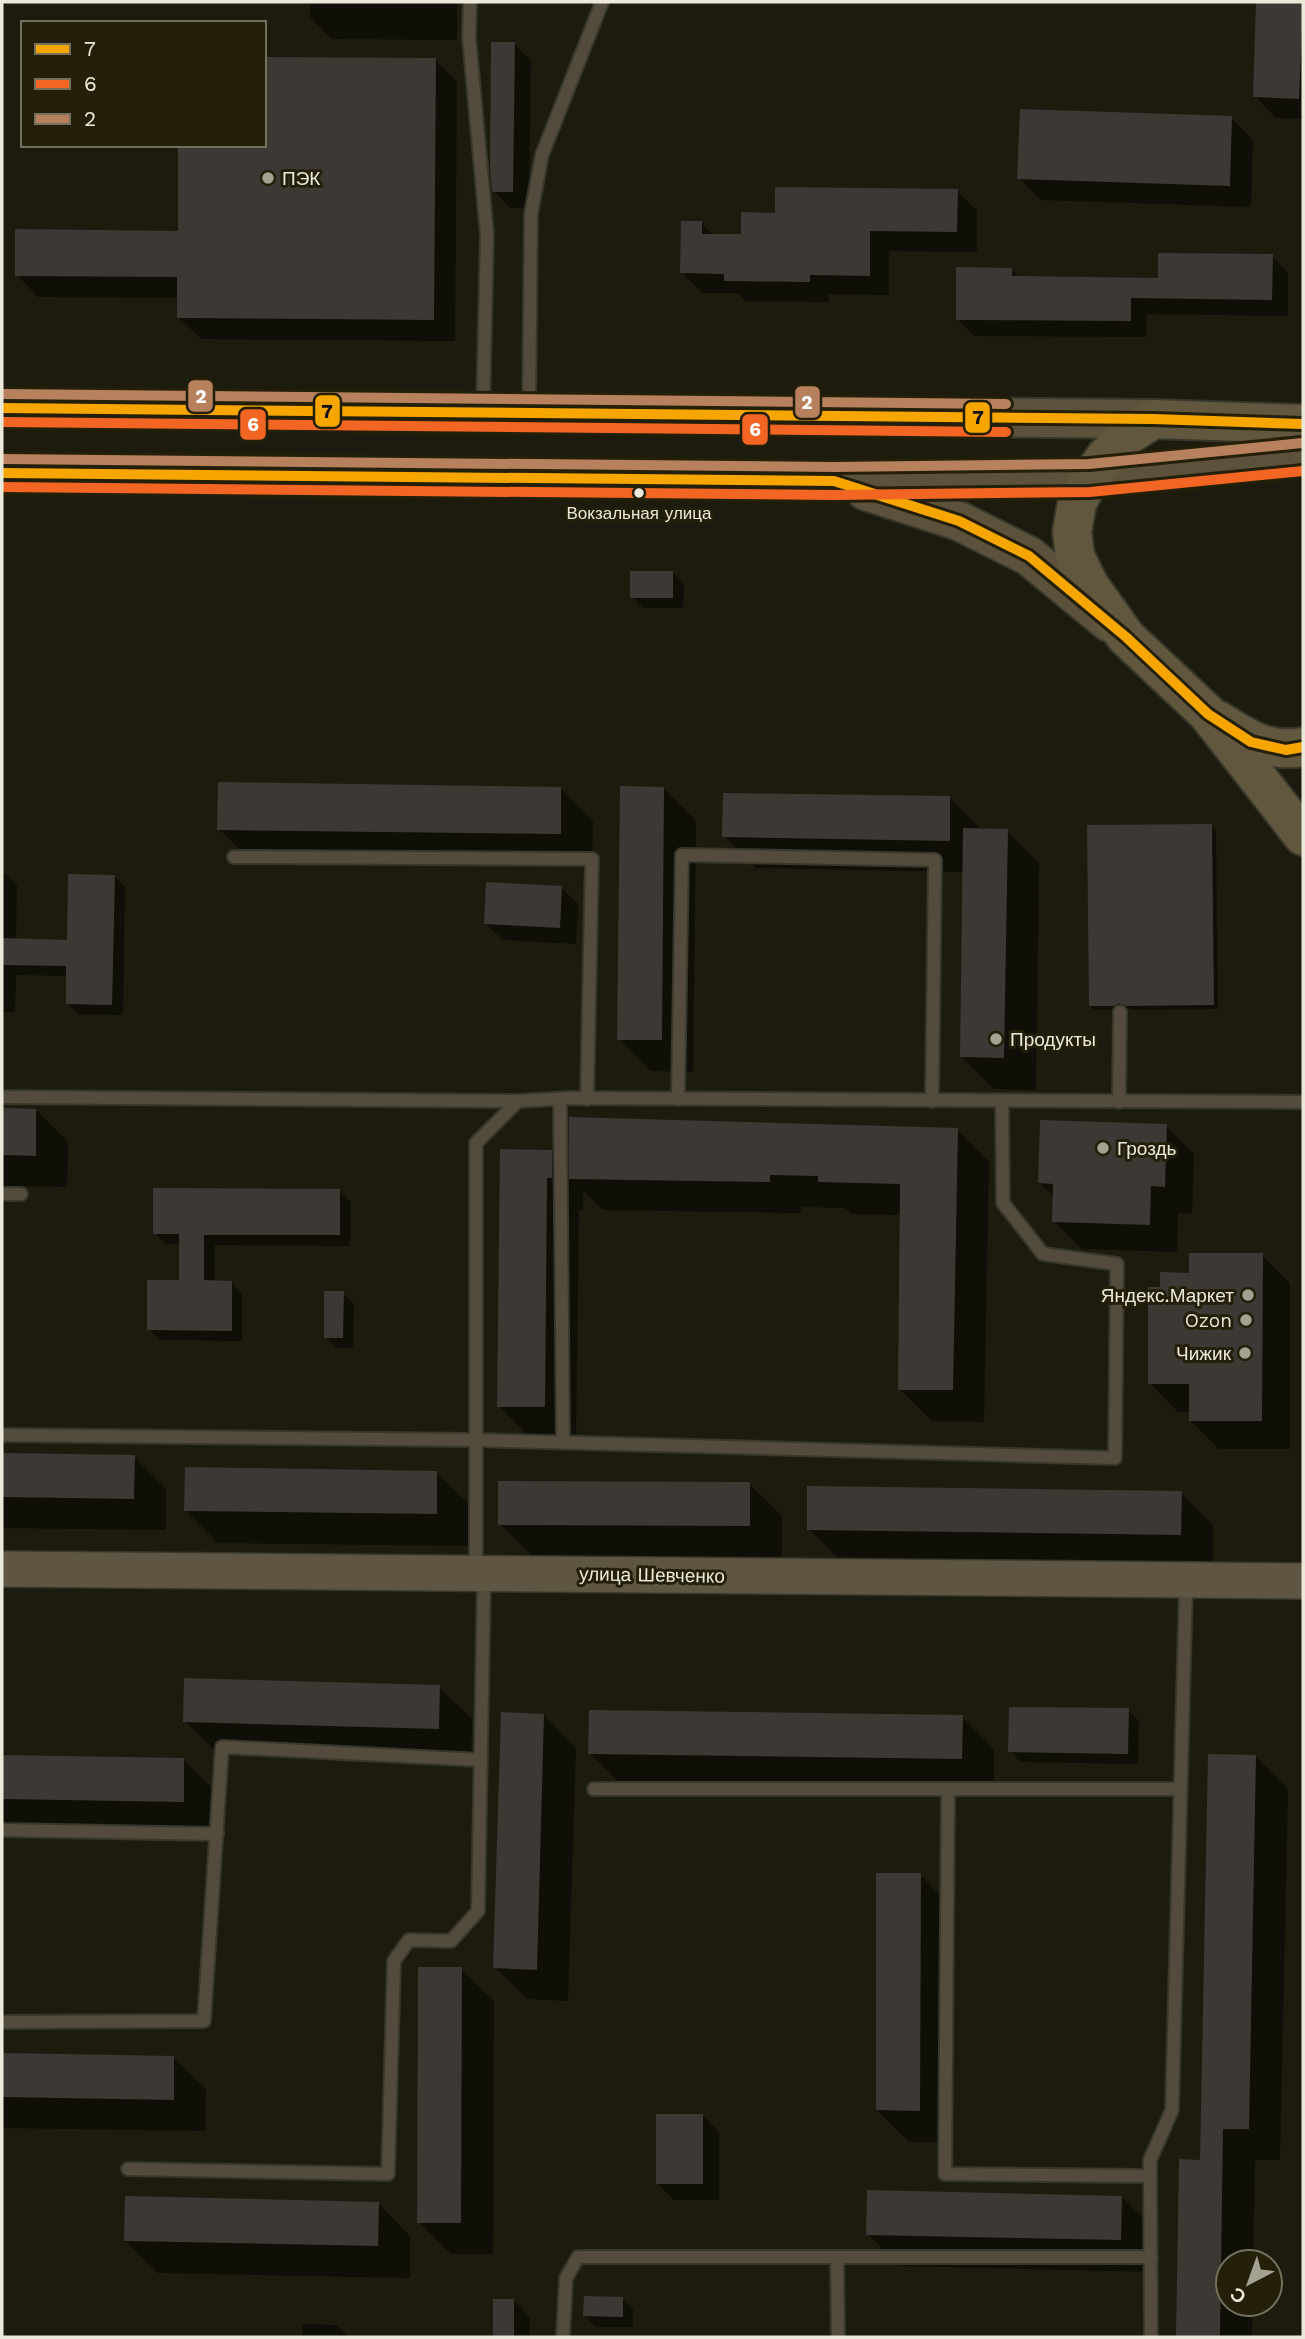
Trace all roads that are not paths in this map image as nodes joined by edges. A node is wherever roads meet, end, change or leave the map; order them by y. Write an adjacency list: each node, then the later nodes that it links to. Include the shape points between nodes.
1 (470, 2): 4 (lane, via 469,37 487,235)
2 (602, 2): 5 (lane, via 542,155 531,214)
3 (2, 408): 4 (main road)
4 (483, 413): 5 (main road)
5 (529, 414): 6 (main road)
6 (1153, 419): 7 (highway); 10 (highway, via 1127,436)
7 (1303, 424)
8 (1303, 457): 10 (main road)
9 (2, 473): 11 (main road)
10 (1090, 478): 11 (main road); 12 (highway, via 1077,503 1072,532 1076,556 1089,585)
11 (834, 481): 12 (main road, via 959,521 1029,556)
12 (1126, 636): 13 (highway)
13 (1209, 714): 14 (highway, via 1251,742 1286,750); 15 (highway)
14 (1303, 747)
15 (1303, 836)
16 (234, 857): 19 (lane, via 592,859)
17 (1119, 1012): 25 (lane)
18 (2, 1097): 22 (lane)
19 (587, 1098): 20 (lane); 21 (lane)
20 (561, 1099): 22 (lane); 31 (lane)
21 (678, 1099): 23 (lane); 23 (lane, via 682,855 935,860)
22 (518, 1101): 30 (lane, via 476,1143)
23 (932, 1101): 24 (lane)
24 (1002, 1102): 25 (lane); 31 (lane, via 1003,1203 1043,1254 1117,1264 1115,1458)
25 (1119, 1102): 26 (lane)
26 (1303, 1102)
27 (2, 1194): 28 (lane)
28 (21, 1194)
29 (2, 1435): 30 (lane)
30 (476, 1440): 31 (lane); 33 (lane)
31 (563, 1442)
32 (2, 1569): 33 (street, улица Шевченко)
33 (480, 1573): 34 (street, улица Шевченко); 36 (lane)
34 (1186, 1580): 35 (street, улица Шевченко); 39 (lane)
35 (1303, 1581)
36 (481, 1760): 41 (lane, via 222,1747); 43 (lane, via 478,1911 451,1941 409,1940 394,1961 388,2174)
37 (594, 1788): 38 (lane)
38 (948, 1789): 39 (lane); 44 (lane, via 945,2174)
39 (1180, 1789): 44 (lane, via 1172,2110 1150,2160)
40 (2, 1830): 41 (lane)
41 (217, 1834): 42 (lane, via 204,2021)
42 (2, 2022)
43 (128, 2169)
44 (1150, 2176): 45 (lane)
45 (1150, 2257): 46 (lane); 49 (lane)
46 (837, 2258): 47 (lane, via 578,2258 566,2278); 48 (lane)
47 (562, 2337)
48 (838, 2337)
49 (1151, 2337)

